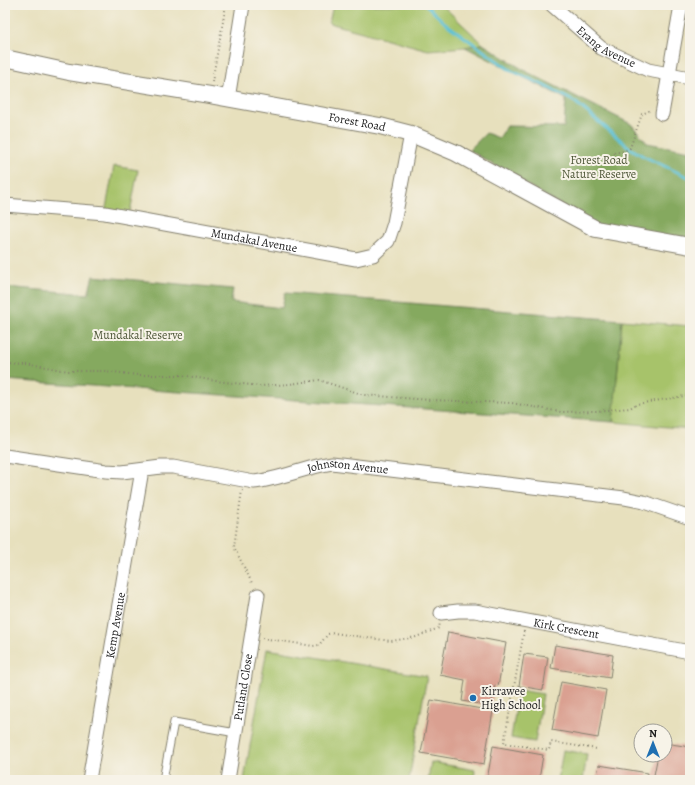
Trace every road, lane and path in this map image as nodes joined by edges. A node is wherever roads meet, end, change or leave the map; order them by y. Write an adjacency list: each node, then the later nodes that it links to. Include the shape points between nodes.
1 (226, 5): 8 (path)
2 (243, 5): 9 (street)
3 (552, 5): 6 (street, Erang Avenue, via 602,48 648,70)
4 (680, 5): 6 (street)
5 (5, 58): 8 (street, Forest Road, via 69,72)
6 (668, 75): 7 (street, Erang Avenue); 10 (street)
7 (690, 78)
8 (210, 95): 9 (street, Forest Road)
9 (228, 99): 11 (street, Forest Road, via 380,126)
10 (662, 114): 12 (path, via 649,111 642,114 630,148 614,154)
11 (411, 134): 13 (street, Mundakal Avenue, via 394,223 388,241 373,255 356,259 105,214); 14 (street, Forest Road, via 456,153 596,229)
12 (614, 165)
13 (5, 205)
14 (690, 246)
15 (5, 362): 16 (path, via 68,371 138,376 181,375 260,386 319,380 364,395 512,403 561,412 630,408 637,404)
16 (690, 395)
17 (5, 456): 18 (street, Johnston Avenue, via 106,472)
18 (142, 470): 19 (street, Johnston Avenue, via 173,467); 28 (street, Kemp Avenue)
19 (244, 481): 20 (street, Johnston Avenue, via 264,481 332,463 624,498); 21 (path, via 234,547)
20 (690, 518)
21 (258, 595): 24 (street, Putland Close)
22 (441, 613): 24 (path, via 439,628 416,637 391,641 334,633 328,634 319,645 313,646); 25 (street, Kirk Crescent, via 475,611)
23 (525, 630): 27 (path, via 504,743 549,750 551,742)
24 (251, 636): 26 (street, Putland Close)
25 (690, 652)
26 (236, 733): 29 (lane, via 174,722); 30 (street, Putland Close)
27 (597, 749)
28 (89, 780)
29 (163, 780)
30 (228, 780)

